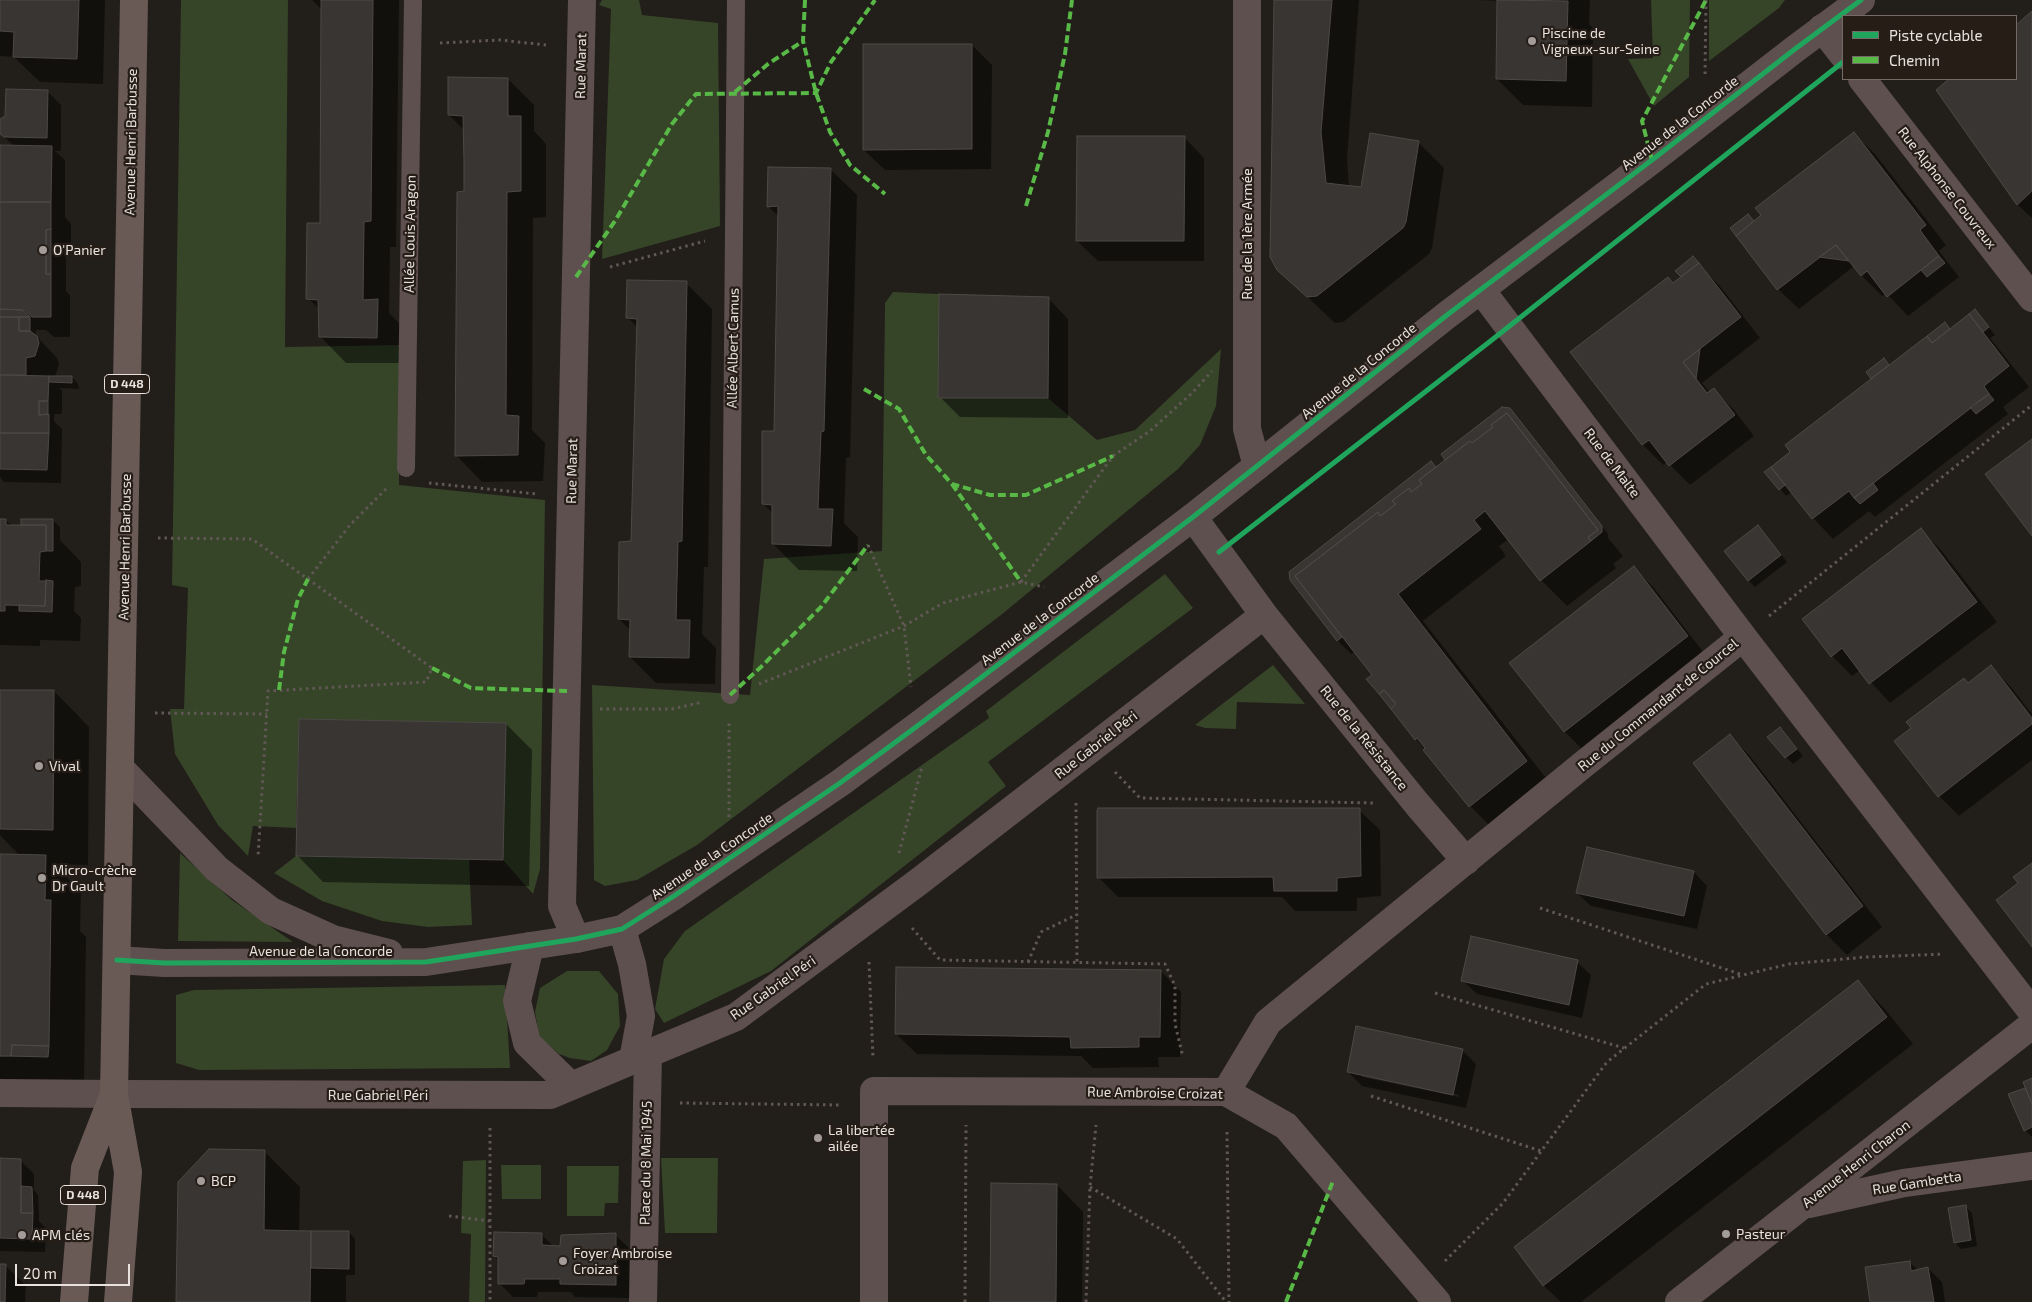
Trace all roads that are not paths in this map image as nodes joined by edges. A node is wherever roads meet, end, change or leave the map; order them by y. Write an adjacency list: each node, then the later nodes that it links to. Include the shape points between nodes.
1 (134, 0): 18 (main road, Avenue Henri Barbusse / D 448)
2 (413, 0): 13 (lane, Allée Louis Aragon)
3 (582, 0): 21 (street, Rue Marat, via 562,906)
4 (736, 0): 17 (lane, Allée Albert Camus)
5 (1247, 0): 12 (street, Rue de la 1ère Armée, via 1247,429)
6 (1861, 0): 7 (street, Avenue de la Concorde)
7 (1822, 28): 8 (street); 10 (street, Avenue de la Concorde)
8 (1842, 54)
9 (1863, 80): 11 (street, Rue Alphonse Couvreux)
10 (1481, 290): 12 (street, Avenue de la Concorde); 16 (street, Rue de Malte)
11 (2032, 298)
12 (1257, 466): 14 (street, Avenue de la Concorde)
13 (406, 468)
14 (1193, 518): 15 (street); 20 (street, Avenue de la Concorde, via 840,783)
15 (1264, 615): 19 (street, Rue de la Résistance); 27 (street, Rue Gabriel Péri, via 891,903 736,1016)
16 (1744, 637): 19 (street, Rue du Commandant de Courcel); 25 (street, Rue du Commandant de Courcel)
17 (730, 695)
18 (121, 769): 23 (main road, Avenue Henri Barbusse / D 448); 24 (street, Avenue de la Concorde, via 217,870 271,911 333,938)
19 (1466, 861): 29 (street, Rue du Commandant de Courcel, via 1268,1022)
20 (622, 928): 21 (street, Avenue de la Concorde); 27 (street, via 641,1016)
21 (576, 939): 22 (street, Avenue de la Concorde)
22 (530, 946): 24 (street, Avenue de la Concorde); 28 (street, via 517,1001 527,1044)
23 (117, 960): 24 (street, Avenue de la Concorde, via 164,963); 31 (main road, Avenue Henri Barbusse / D 448)
24 (426, 962)
25 (2032, 1012)
26 (2032, 1025): 33 (street, Avenue Henri Charon)
27 (640, 1057): 28 (street, Rue Gabriel Péri); 37 (street, Place du 8 Mai 1945, via 647,1103)
28 (571, 1086): 31 (street, Rue Gabriel Péri, via 550,1095)
29 (1226, 1092): 34 (street, Rue Ambroise Croizat, via 1286,1126); 38 (street, Rue Ambroise Croizat, via 967,1091 874,1098)
30 (0, 1093): 31 (street, Rue Gabriel Péri)
31 (114, 1094): 35 (main road, Avenue Henri Barbusse / D 448, via 85,1168); 36 (main road, Avenue Henri Barbusse / D 448, via 128,1172)
32 (2032, 1166): 33 (street, Rue Gambetta, via 1904,1183)
33 (1802, 1206): 39 (street, Avenue Henri Charon)
34 (1429, 1294)
35 (74, 1302)
36 (118, 1302)
37 (643, 1302)
38 (874, 1302)
39 (1679, 1302)

